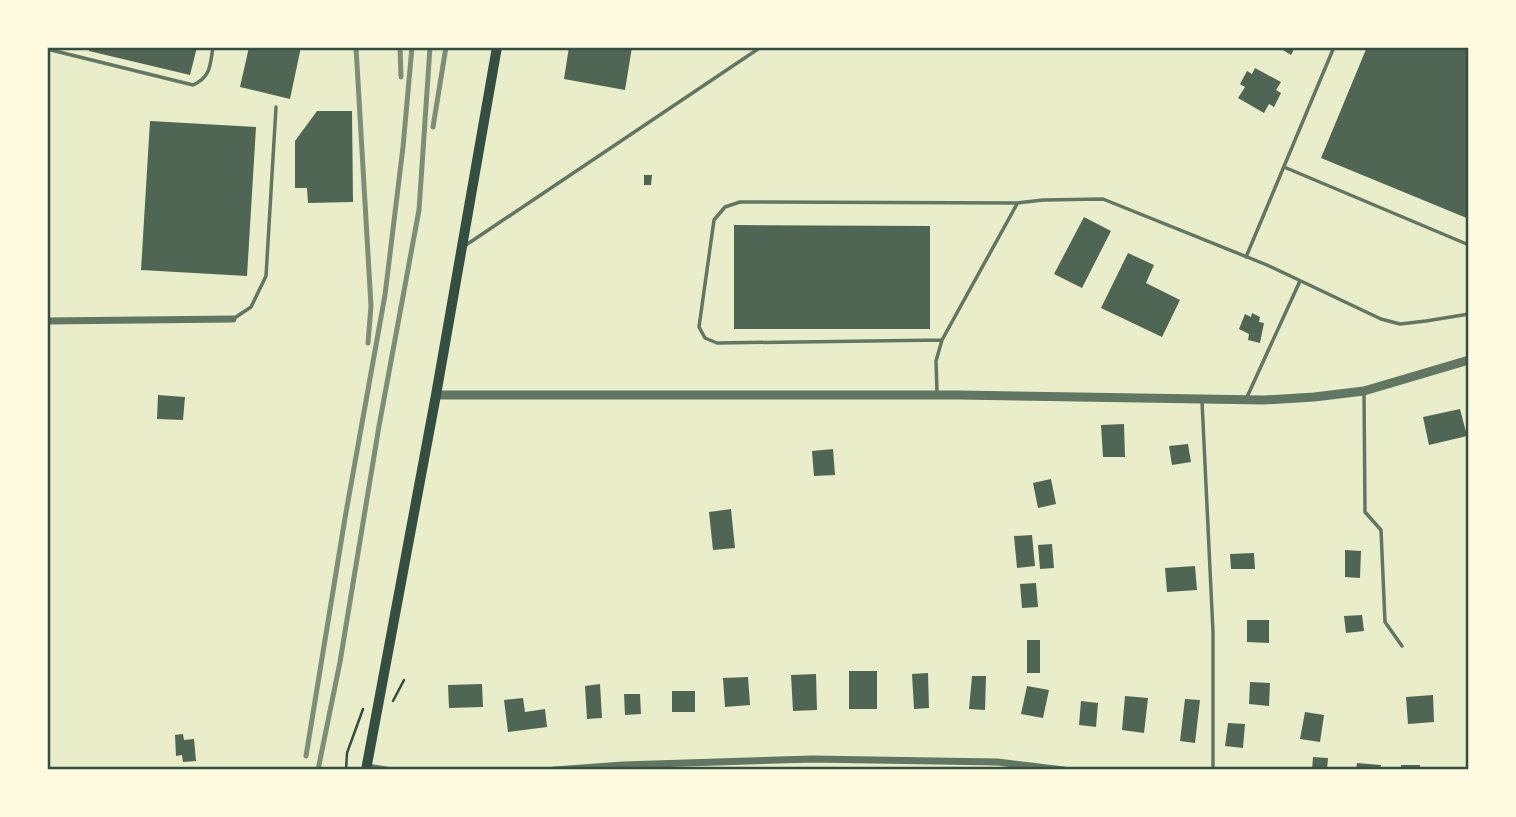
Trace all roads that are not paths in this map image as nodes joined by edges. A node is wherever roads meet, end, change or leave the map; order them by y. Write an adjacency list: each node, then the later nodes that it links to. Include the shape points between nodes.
1 (213, 47): 5 (lane, via 209,72 193,85)
2 (496, 47): 10 (main road)
3 (761, 47): 10 (lane)
4 (1334, 47): 7 (lane)
5 (47, 49)
6 (276, 107): 14 (lane, via 266,276 251,307)
7 (1283, 167): 9 (lane); 11 (lane)
8 (1017, 204): 11 (lane, via 1103,198); 16 (lane); 16 (lane, via 740,202 725,207 715,220 699,327 705,338 717,343)
9 (1469, 246)
10 (462, 248): 20 (main road)
11 (1246, 257): 12 (lane)
12 (1300, 281): 13 (lane, via 1400,324); 22 (lane)
13 (1469, 314)
14 (233, 319): 15 (street)
15 (47, 321)
16 (942, 340): 19 (lane, via 936,361)
17 (1469, 360): 18 (street)
18 (1364, 391): 22 (street); 23 (lane, via 1365,512 1381,530 1385,622)
19 (937, 394): 20 (street); 21 (street)
20 (436, 395): 24 (main road)
21 (1202, 399): 22 (street); 28 (lane, via 1213,632)
22 (1246, 400)
23 (1402, 646)
24 (366, 768): 25 (street)
25 (386, 770)
26 (554, 770): 27 (street, via 812,759 997,762)
27 (1064, 770)
28 (1213, 770)

